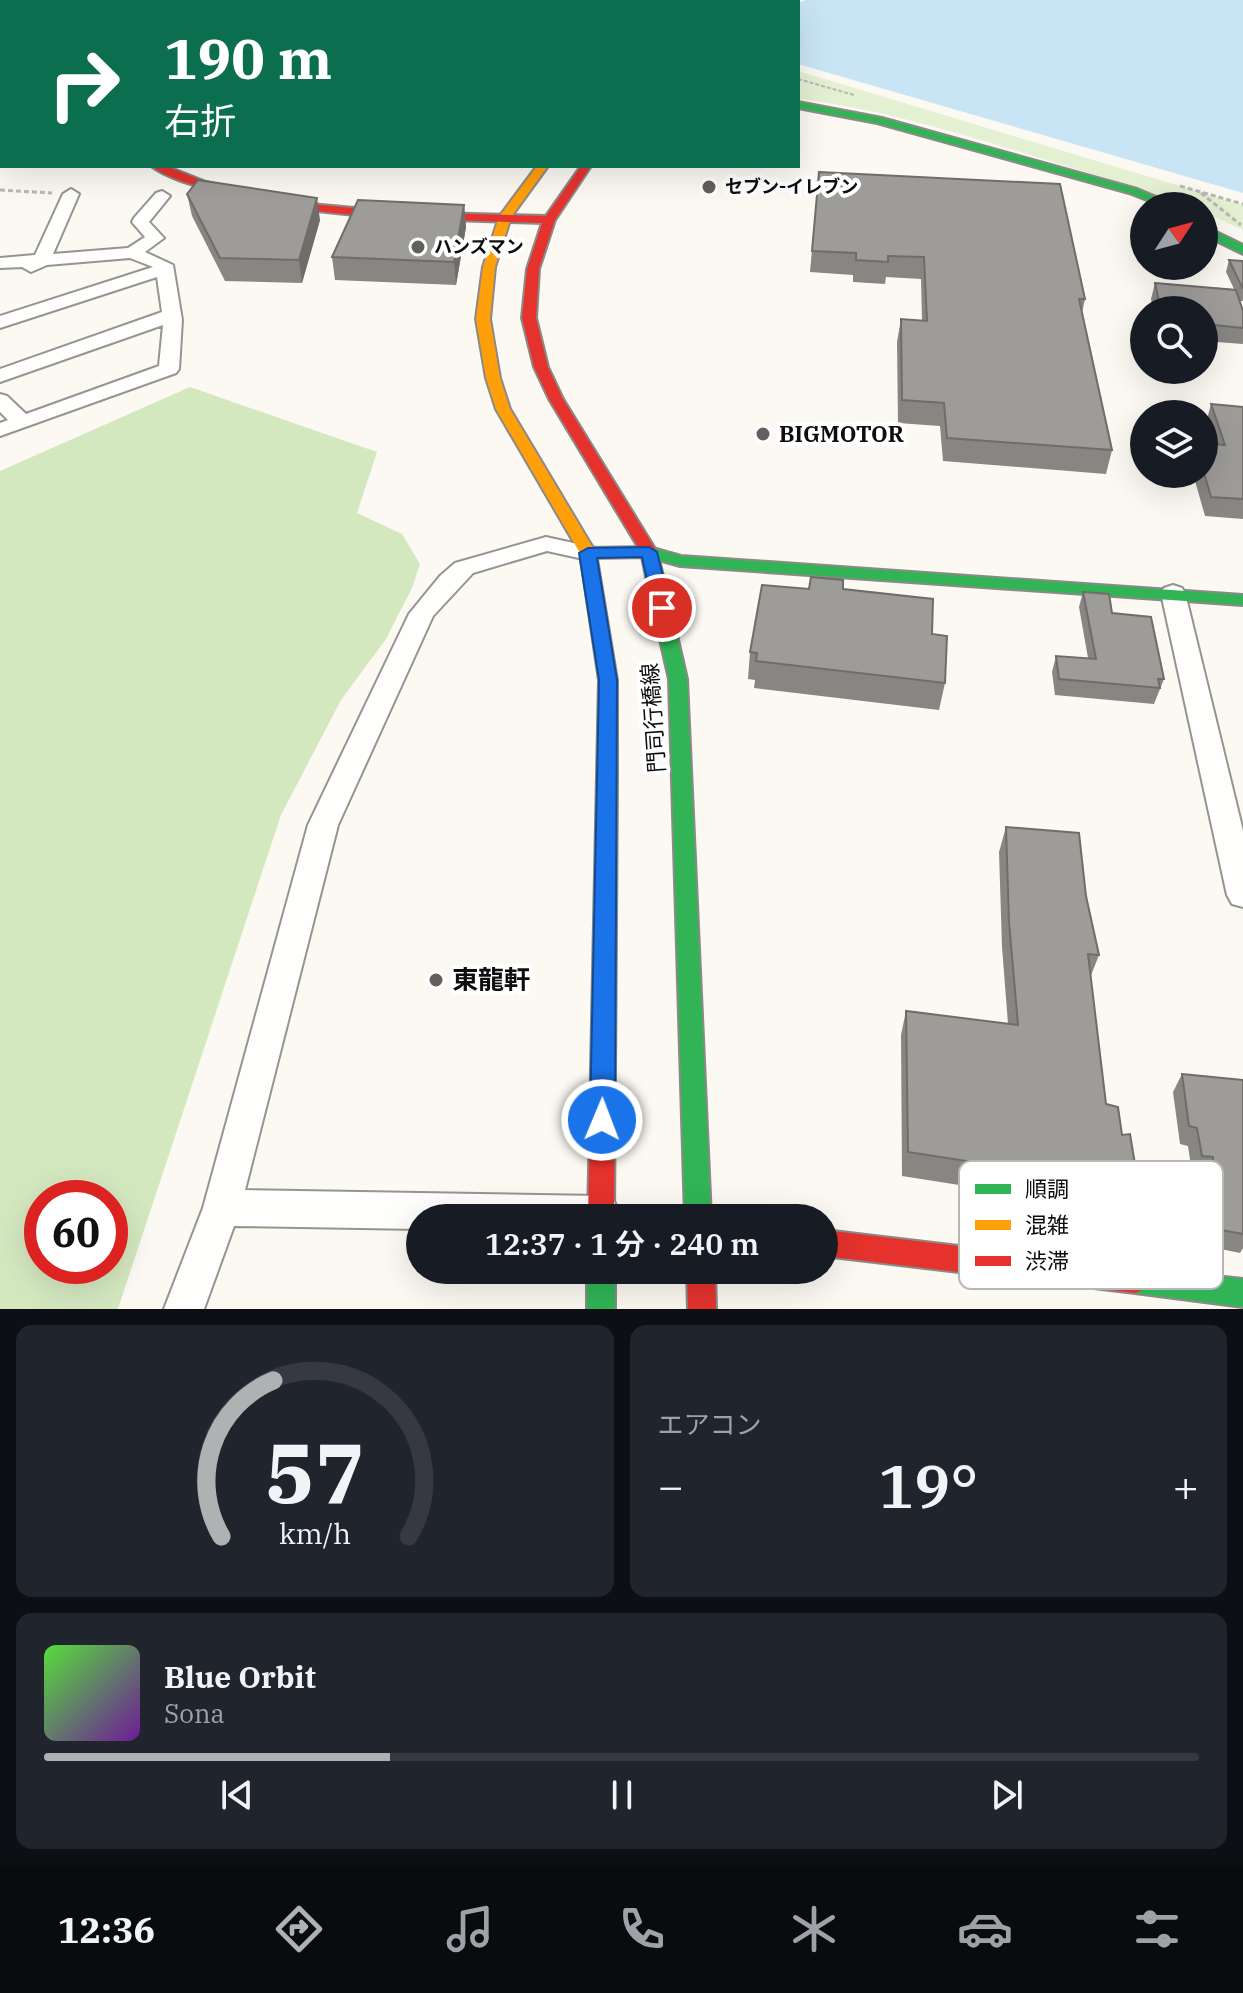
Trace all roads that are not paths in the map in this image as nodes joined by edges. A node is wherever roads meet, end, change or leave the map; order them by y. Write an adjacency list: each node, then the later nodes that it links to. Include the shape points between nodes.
1 (800, 105): 6 (main road, via 878,120)
2 (800, 111): 9 (main road, via 871,124)
3 (161, 168): 10 (main road, via 221,191 283,202)
4 (542, 168): 10 (main road, 門司行橋線)
5 (585, 168): 11 (main road, 門司行橋線)
6 (1136, 192)
7 (71, 194): 17 (street)
8 (162, 196): 16 (street, via 140,222 155,238)
9 (1130, 202)
10 (505, 217): 11 (main road); 28 (main road, 門司行橋線, via 489,267 483,319 493,378 503,409)
11 (549, 220): 27 (main road, 門司行橋線, via 533,269 529,318 541,367)
12 (1218, 224): 13 (main road)
13 (1243, 236)
14 (1218, 237): 15 (main road)
15 (1243, 250)
16 (132, 253): 17 (street); 19 (street)
17 (41, 261): 18 (street); 20 (street)
18 (0, 263)
19 (164, 269): 21 (street); 22 (street)
20 (0, 278)
21 (172, 315): 23 (street); 25 (street, via 169,369)
22 (0, 322)
23 (0, 376)
24 (0, 400): 25 (street)
25 (22, 422): 26 (street)
26 (0, 430)
27 (649, 552): 28 (main road); 29 (main road, via 680,561); 33 (main road, 門司行橋線, via 678,679)
28 (588, 553): 32 (main road, 門司行橋線, via 608,680); 34 (street, via 546,544 464,568 422,614 323,825)
29 (1173, 593): 30 (main road); 31 (street)
30 (1243, 600)
31 (1243, 895)
32 (601, 1204)
33 (697, 1204)
34 (222, 1208): 35 (street); 42 (street)
35 (406, 1212)
36 (838, 1245): 37 (main road)
37 (959, 1259)
38 (601, 1284): 43 (main road)
39 (701, 1284): 44 (main road)
40 (1209, 1289): 41 (main road)
41 (1243, 1293)
42 (184, 1309)
43 (601, 1309)
44 (702, 1309)

